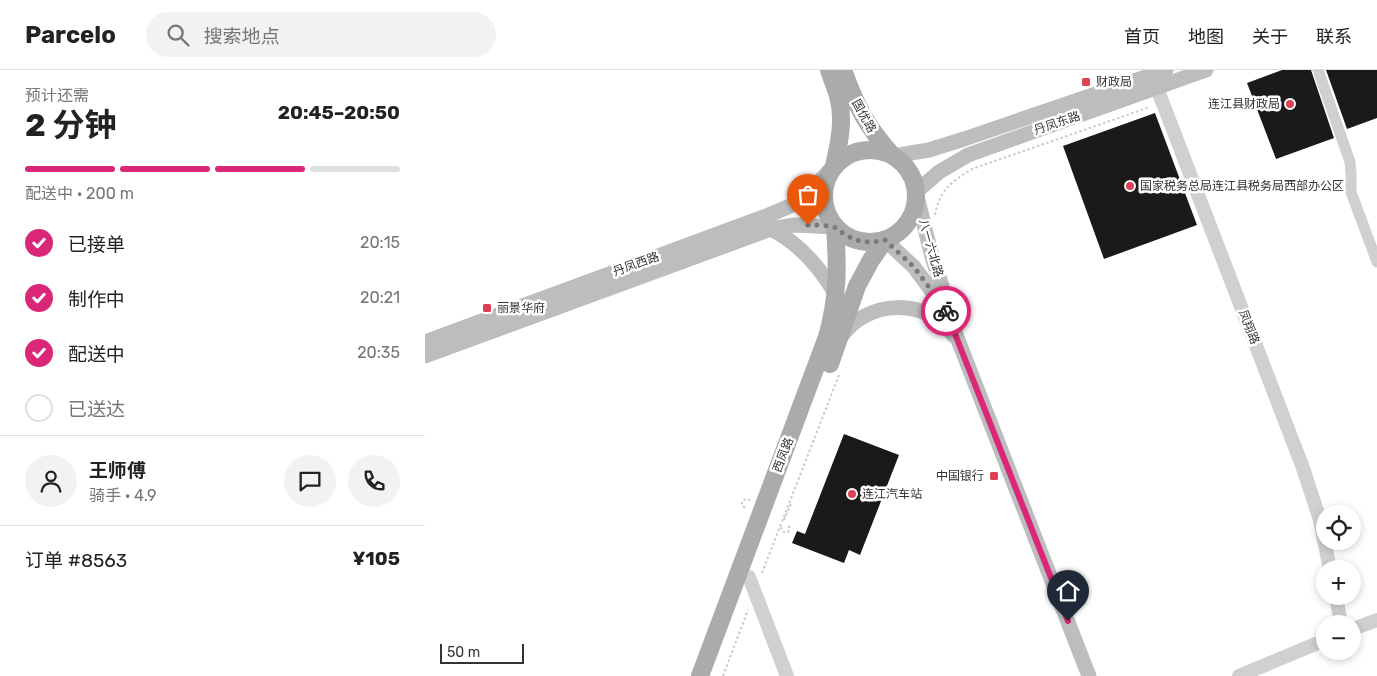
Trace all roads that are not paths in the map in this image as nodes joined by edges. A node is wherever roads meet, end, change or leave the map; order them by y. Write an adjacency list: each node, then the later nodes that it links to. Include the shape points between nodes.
1 (829, 70): 7 (main road, 国优路, via 841,113)
2 (843, 70): 6 (main road, 国优路, via 868,126)
3 (1206, 70): 5 (main road, 丹凤东路)
4 (1318, 70): 12 (street, via 1350,162 1351,192)
5 (1157, 81): 6 (main road, 丹凤东路, via 929,150); 8 (main road, 丹凤东路, via 968,155 939,172); 19 (street, 凤翔路, via 1303,468 1320,520)
6 (893, 156): 7 (main road, via 868,150 855,152); 8 (main road, via 904,165)
7 (835, 166): 9 (main road, via 827,177 824,190 824,203); 16 (main road, 丹凤西路, via 790,206)
8 (916, 192): 11 (main road, via 912,216 896,234); 14 (main road, 八一六北路)
9 (835, 227): 10 (main road, 丹凤西路, via 794,225); 11 (main road, via 858,241); 13 (main road, 西凤路)
10 (771, 229): 13 (main road, via 809,256); 18 (main road, 丹凤西路)
11 (885, 240): 14 (main road, 八一六北路, via 914,267); 15 (main road, 西凤路, via 857,286)
12 (1377, 262)
13 (836, 295): 24 (main road, 西凤路, via 822,351)
14 (944, 304): 17 (main road, 八一六北路)
15 (839, 340): 17 (main road, via 862,316 875,310 897,308 931,316 949,329); 20 (main road, 西凤路)
16 (425, 342)
17 (959, 344): 27 (main road, 八一六北路)
18 (425, 356)
19 (1328, 560)
20 (752, 584): 25 (main road, 西凤路); 26 (street)
21 (1377, 620): 22 (street)
22 (1361, 626)
23 (1316, 644): 28 (street)
24 (699, 676)
25 (712, 676)
26 (787, 676)
27 (1089, 676)
28 (1239, 676)

